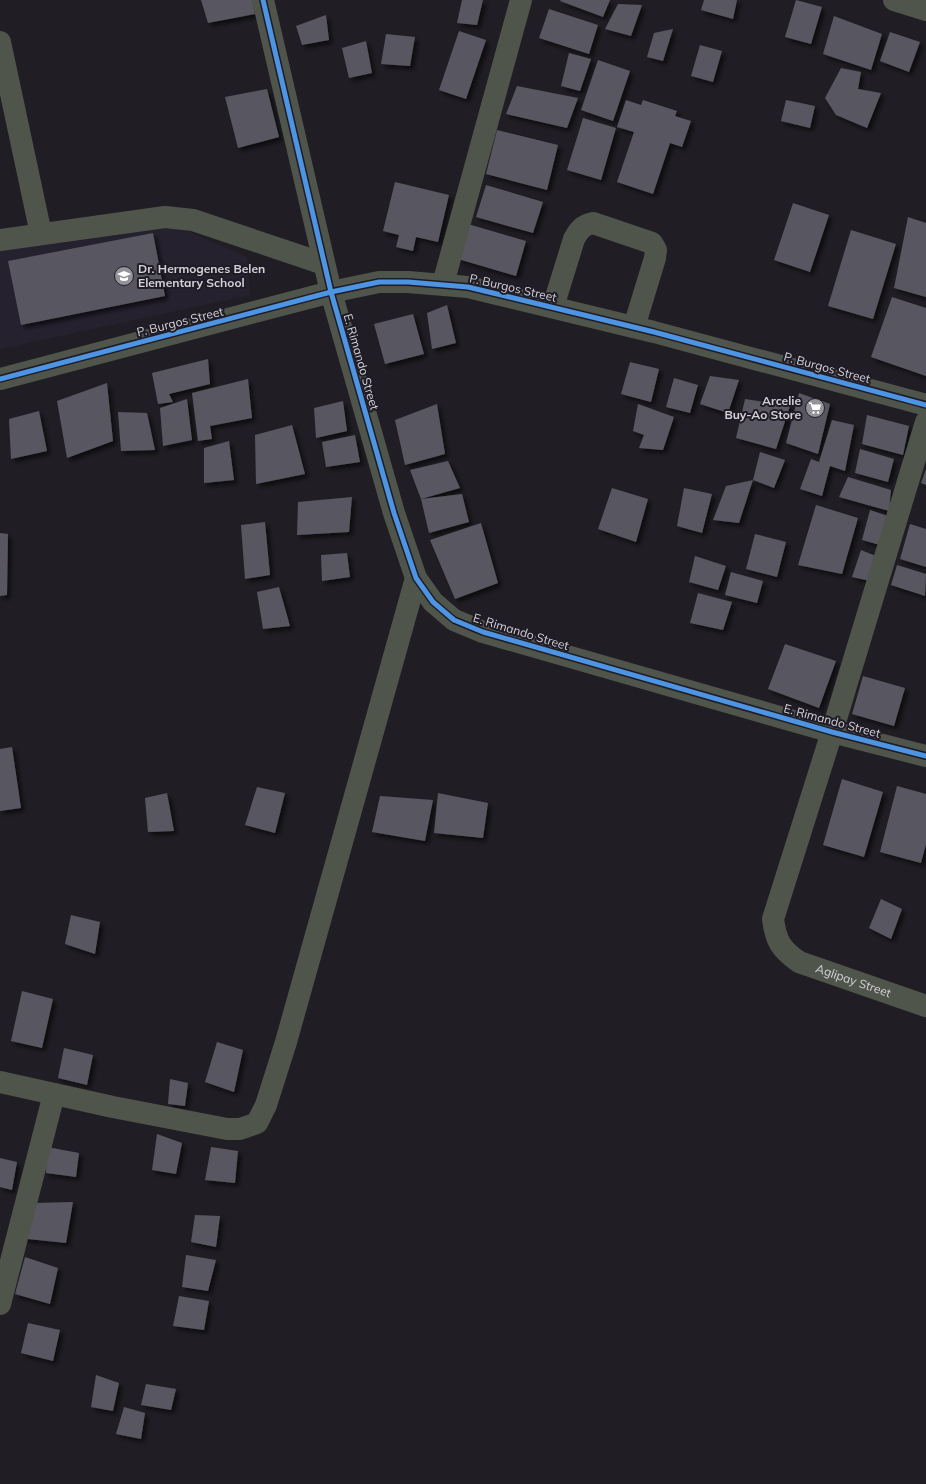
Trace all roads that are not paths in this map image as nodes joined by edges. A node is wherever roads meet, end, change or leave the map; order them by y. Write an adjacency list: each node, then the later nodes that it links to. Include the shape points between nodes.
1 (263, 0): 9 (street, E. Rimando Street)
2 (521, 0): 10 (street)
3 (894, 0): 4 (street)
4 (926, 10)
5 (0, 42): 6 (street)
6 (8, 117): 7 (street)
7 (41, 234): 8 (street); 9 (street, via 165,217 179,218 193,220)
8 (0, 240)
9 (324, 264): 11 (street, E. Rimando Street)
10 (443, 284): 11 (street, P. Burgos Street, via 379,282); 12 (street, P. Burgos Street, via 468,287)
11 (331, 292): 14 (street, P. Burgos Street); 17 (street, E. Rimando Street, via 394,513)
12 (552, 307): 13 (street, P. Burgos Street); 13 (street, via 574,238 586,224 593,223 652,243 656,250)
13 (634, 327): 15 (street, P. Burgos Street)
14 (0, 379)
15 (926, 405)
16 (926, 422): 18 (street)
17 (416, 578): 18 (street, E. Rimando Street, via 433,602 454,620 483,632); 22 (street, via 286,1042 266,1105 257,1123 240,1130 227,1129)
18 (832, 732): 19 (street, E. Rimando Street); 20 (street, Aglipay Street, via 773,919 775,934 783,950 799,962)
19 (926, 756)
20 (926, 1006)
21 (0, 1082): 22 (street)
22 (54, 1094): 23 (street)
23 (0, 1304)

